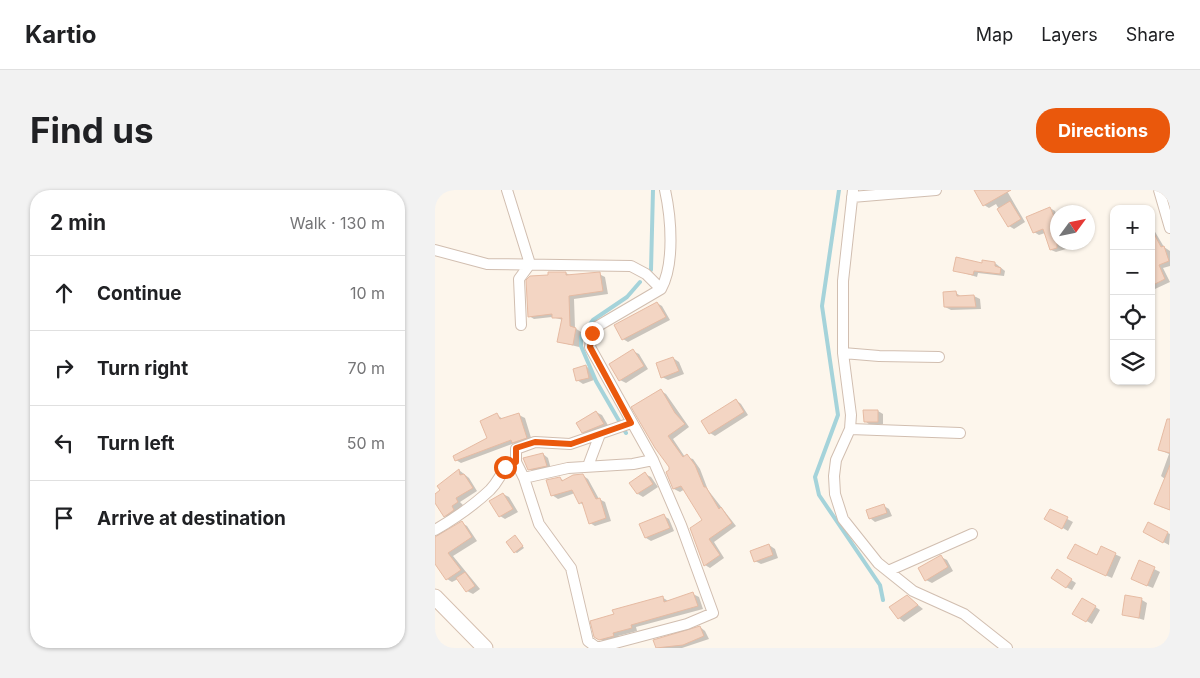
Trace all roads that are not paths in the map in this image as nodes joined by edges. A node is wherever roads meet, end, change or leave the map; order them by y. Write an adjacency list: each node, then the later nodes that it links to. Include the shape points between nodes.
1 (507, 190): 9 (street)
2 (665, 190): 10 (street, via 670,267)
3 (936, 190): 5 (street)
4 (1159, 190): 7 (street)
5 (916, 191): 6 (street)
6 (853, 193): 12 (street, via 843,281)
7 (1170, 228)
8 (435, 250): 9 (street, via 487,264)
9 (530, 264): 10 (street, via 631,266 646,274); 11 (street, via 519,280)
10 (661, 289): 14 (street, via 598,326 592,333 590,347)
11 (521, 325)
12 (843, 353): 13 (street); 15 (street)
13 (939, 358)
14 (631, 423): 17 (street); 18 (street)
15 (850, 429): 16 (street); 24 (street, via 837,460 835,494 843,519)
16 (961, 433)
17 (600, 434): 19 (street, via 571,444 535,442 516,448); 20 (street)
18 (653, 460): 20 (street); 21 (street, via 713,613 687,624 600,647 588,641 571,568 539,524)
19 (516, 462): 21 (street); 22 (street, via 505,467 491,488 464,512)
20 (588, 466): 21 (street)
21 (524, 478)
22 (435, 530)
23 (973, 534): 24 (street)
24 (888, 571): 27 (street, via 913,591 964,614)
25 (435, 597): 26 (main road)
26 (485, 648)
27 (1007, 648)

